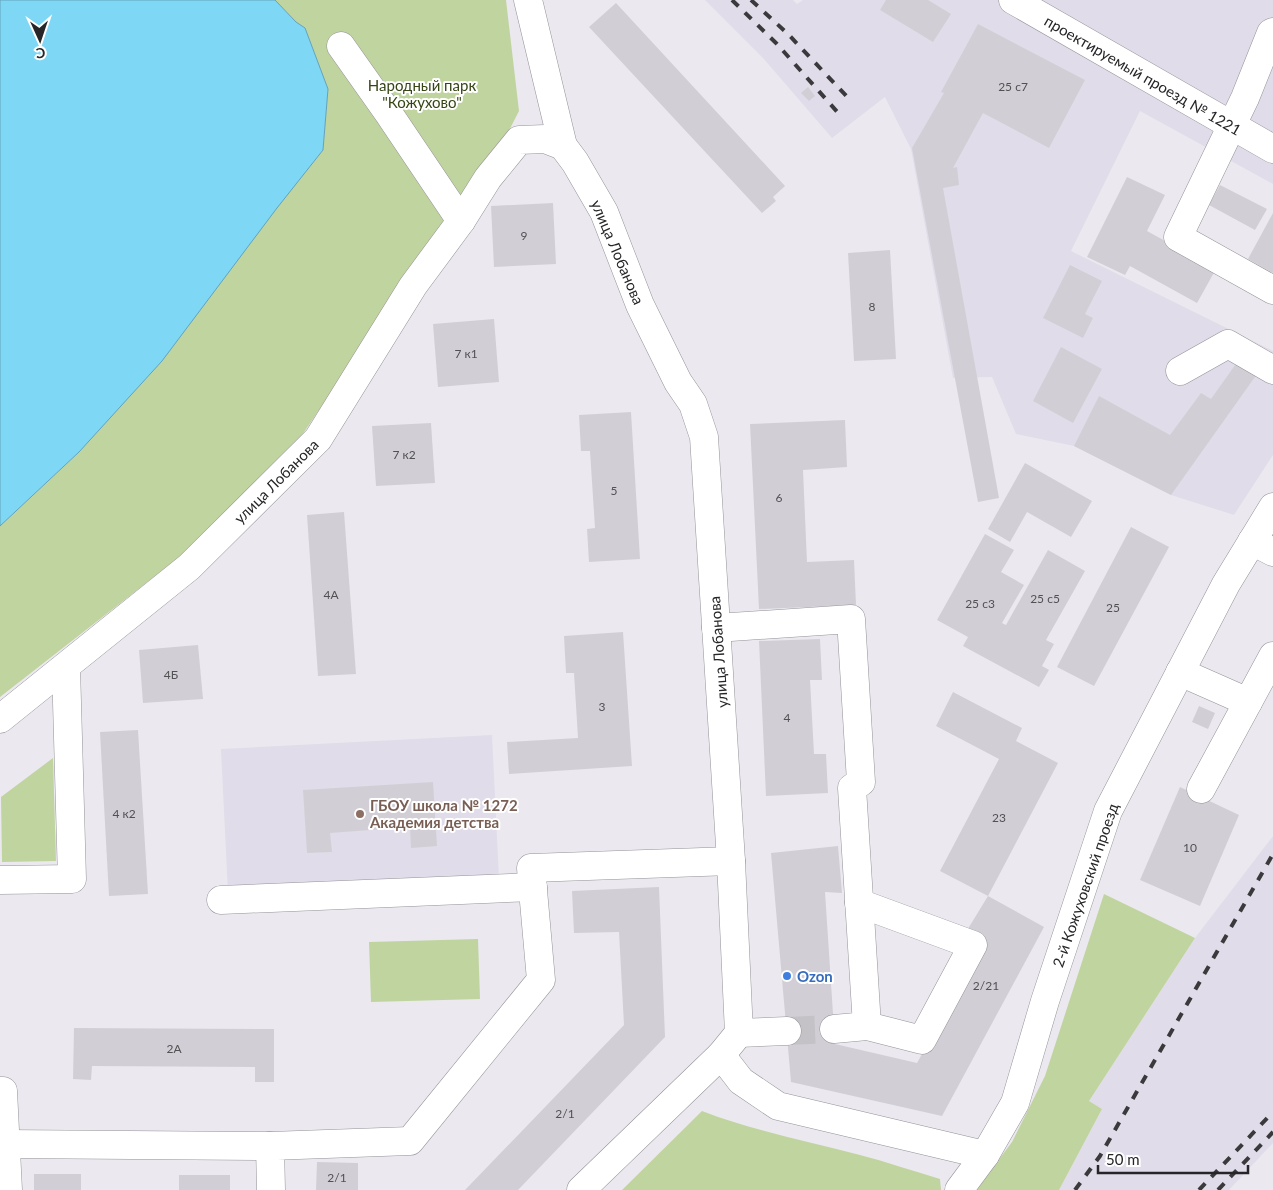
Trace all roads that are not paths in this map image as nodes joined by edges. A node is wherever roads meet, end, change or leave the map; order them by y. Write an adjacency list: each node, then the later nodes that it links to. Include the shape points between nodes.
1 (528, 0): 6 (street)
2 (1014, 0): 5 (street, проектируемый проезд № 1221)
3 (1273, 32): 5 (street)
4 (341, 46): 8 (street)
5 (1231, 126): 7 (street, проектируемый проезд № 1221); 9 (street, via 1178,237)
6 (563, 146): 8 (street, улица Лобанова, via 545,139 519,140 488,178); 14 (street, улица Лобанова, via 604,212 640,305 678,382 693,404 704,437)
7 (1273, 149)
8 (461, 221): 16 (street, улица Лобанова, via 413,286 318,439 189,567)
9 (1273, 290)
10 (1273, 370): 11 (street, via 1228,344)
11 (1180, 371)
12 (1273, 507): 13 (street, 2-й Кожуховский проезд)
13 (1262, 546): 17 (street, 2-й Кожуховский проезд, via 1226,584)
14 (716, 628): 21 (street, улица Лобанова); 25 (street, via 850,618 861,782 852,788)
15 (1273, 656): 18 (street)
16 (66, 667): 19 (street, улица Лобанова); 22 (street, via 72,879)
17 (1180, 672): 18 (street); 34 (street, 2-й Кожуховский проезд, via 1108,811 1044,1001 1016,1103)
18 (1248, 702): 20 (street)
19 (0, 719)
20 (1201, 789)
21 (731, 860): 23 (street, via 531,868); 29 (street, улица Лобанова)
22 (0, 880)
23 (533, 887): 24 (street); 33 (street, via 541,980 410,1140)
24 (221, 900)
25 (859, 903): 26 (street); 26 (street, via 973,945 922,1040)
26 (867, 1026): 27 (street)
27 (834, 1029)
28 (786, 1031): 29 (street)
29 (739, 1032): 30 (street)
30 (721, 1055): 34 (street, via 741,1081 778,1106); 37 (street)
31 (0, 1091): 32 (street, via 3,1091)
32 (5, 1144): 33 (street); 35 (street)
33 (270, 1146): 36 (street)
34 (985, 1155): 38 (street, 2-й Кожуховский проезд)
35 (8, 1190)
36 (271, 1190)
37 (581, 1190)
38 (959, 1190)

